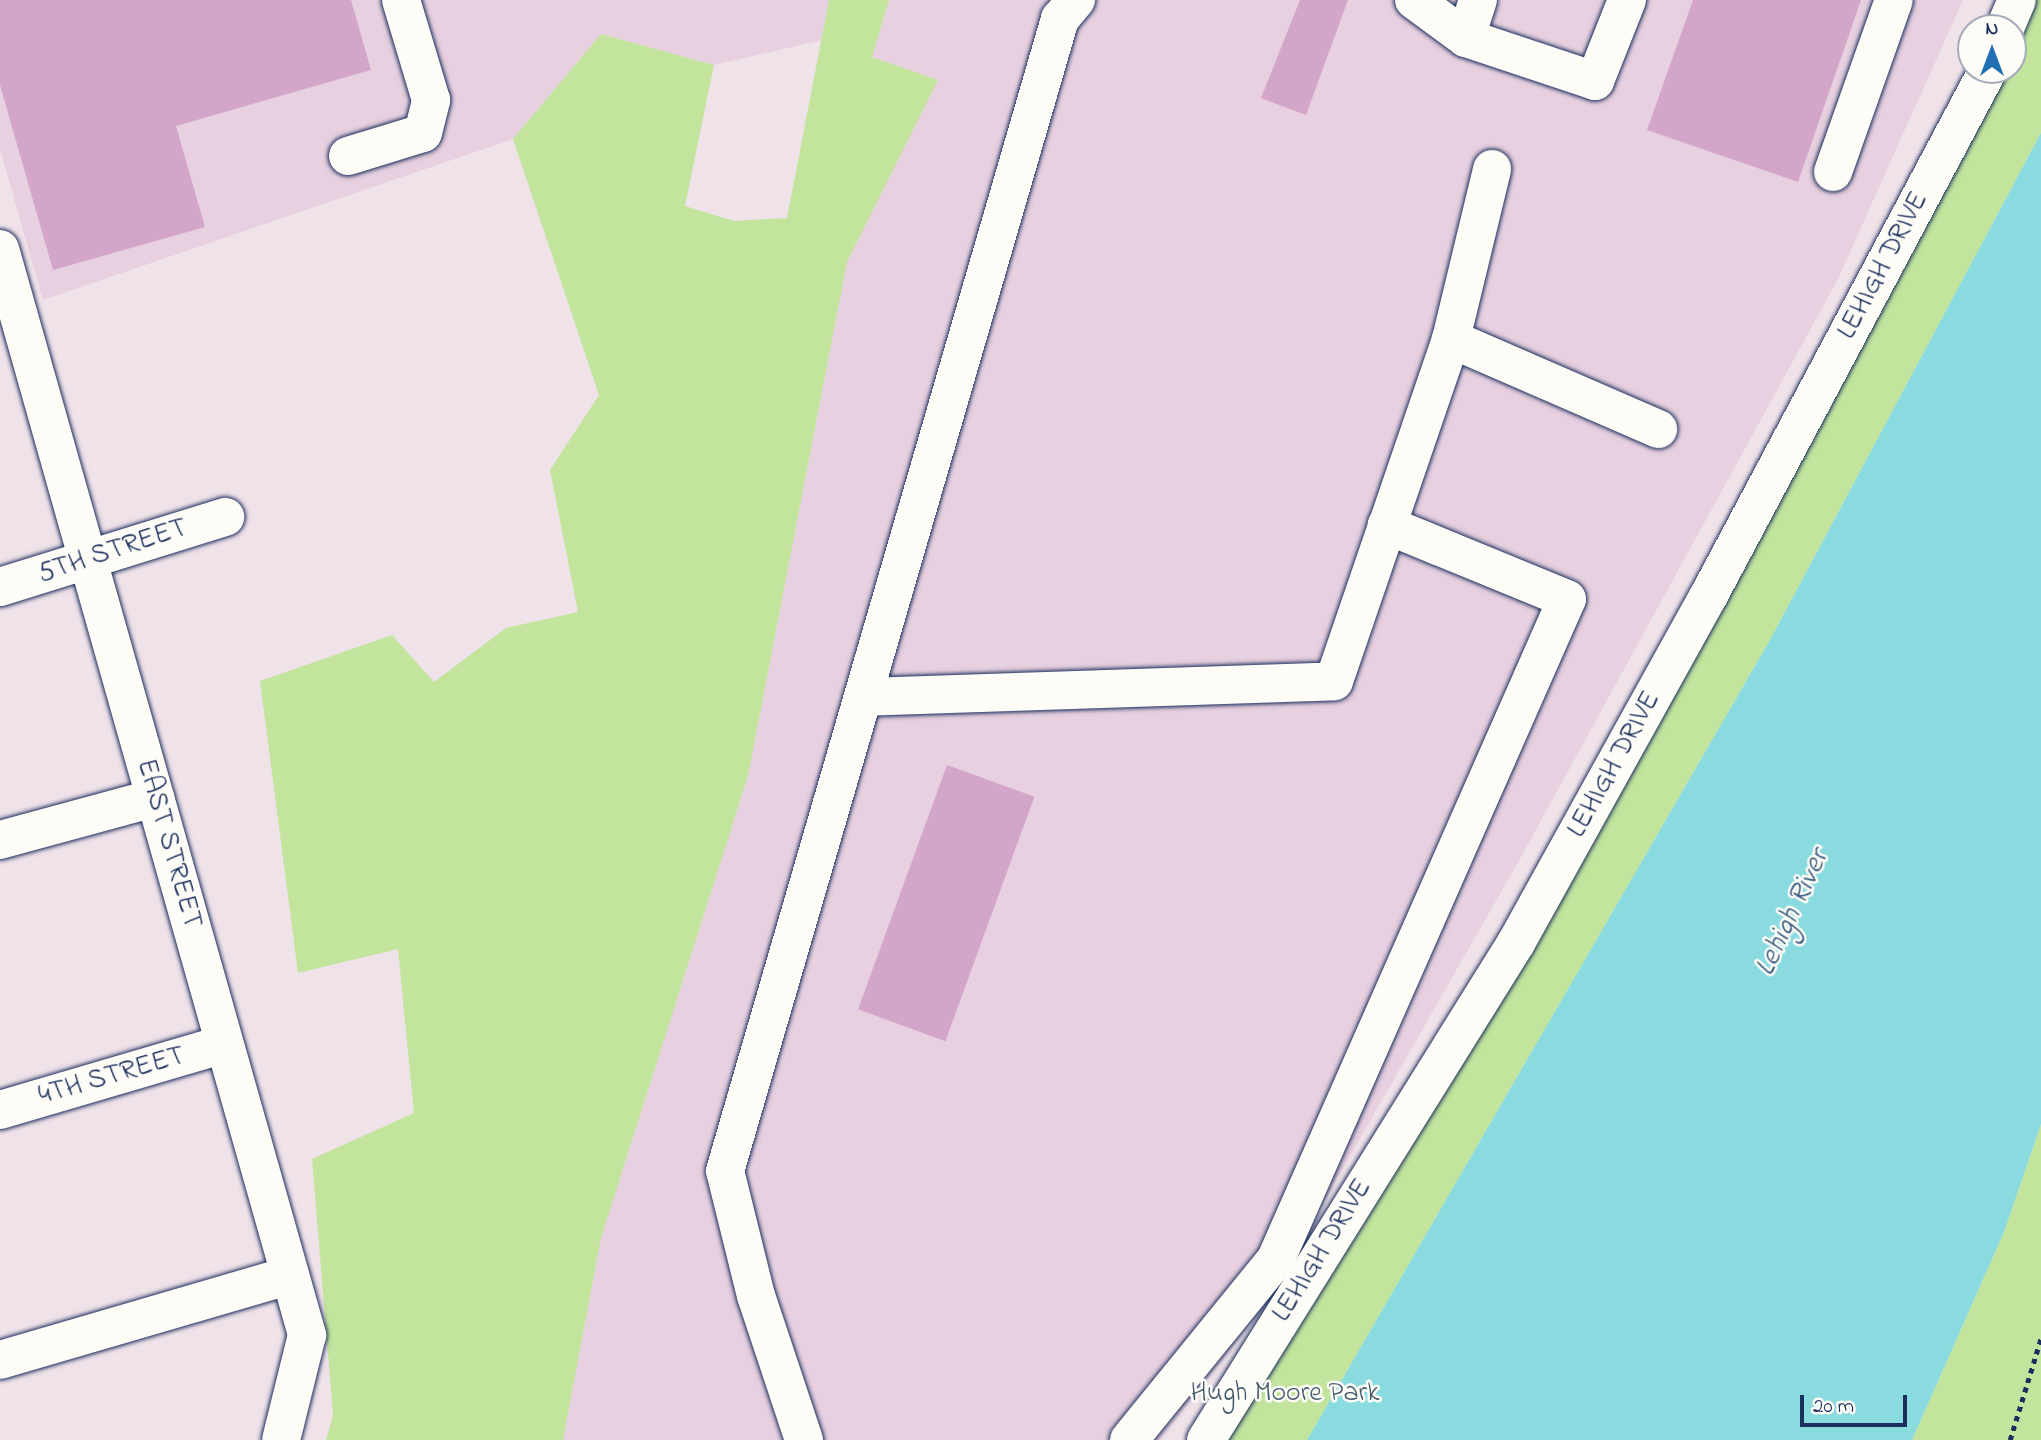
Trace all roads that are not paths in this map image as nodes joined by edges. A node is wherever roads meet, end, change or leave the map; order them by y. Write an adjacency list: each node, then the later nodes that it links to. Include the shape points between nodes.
1 (401, 0): 9 (street, via 431,100 423,133)
2 (1076, 0): 20 (street, via 1060,19)
3 (1414, 0): 7 (street)
4 (1478, 0): 7 (street)
5 (1627, 0): 7 (street, via 1595,81)
6 (1894, 0): 11 (street)
7 (1466, 38)
8 (1981, 84): 30 (street, LEHIGH DRIVE, via 1708,597 1516,943)
9 (348, 156)
10 (1492, 169): 14 (street)
11 (1833, 172)
12 (0, 249): 13 (street, EAST STREET)
13 (9, 313): 18 (street, EAST STREET)
14 (1451, 339): 15 (street); 17 (street)
15 (1658, 429)
16 (225, 516): 18 (street, 5TH STREET)
17 (1387, 525): 20 (street, via 1334,681); 29 (street, via 1567,598 1276,1258)
18 (89, 560): 19 (street, 5TH STREET); 21 (street, EAST STREET)
19 (0, 587)
20 (863, 697): 28 (street, via 724,1171 756,1296)
21 (155, 798): 22 (street); 23 (street, EAST STREET)
22 (0, 840)
23 (224, 1044): 24 (street, 4TH STREET); 25 (street, EAST STREET)
24 (0, 1110)
25 (290, 1275): 26 (street); 27 (street, EAST STREET, via 307,1335)
26 (0, 1360)
27 (281, 1440)
28 (804, 1440)
29 (1129, 1440)
30 (1206, 1440)

